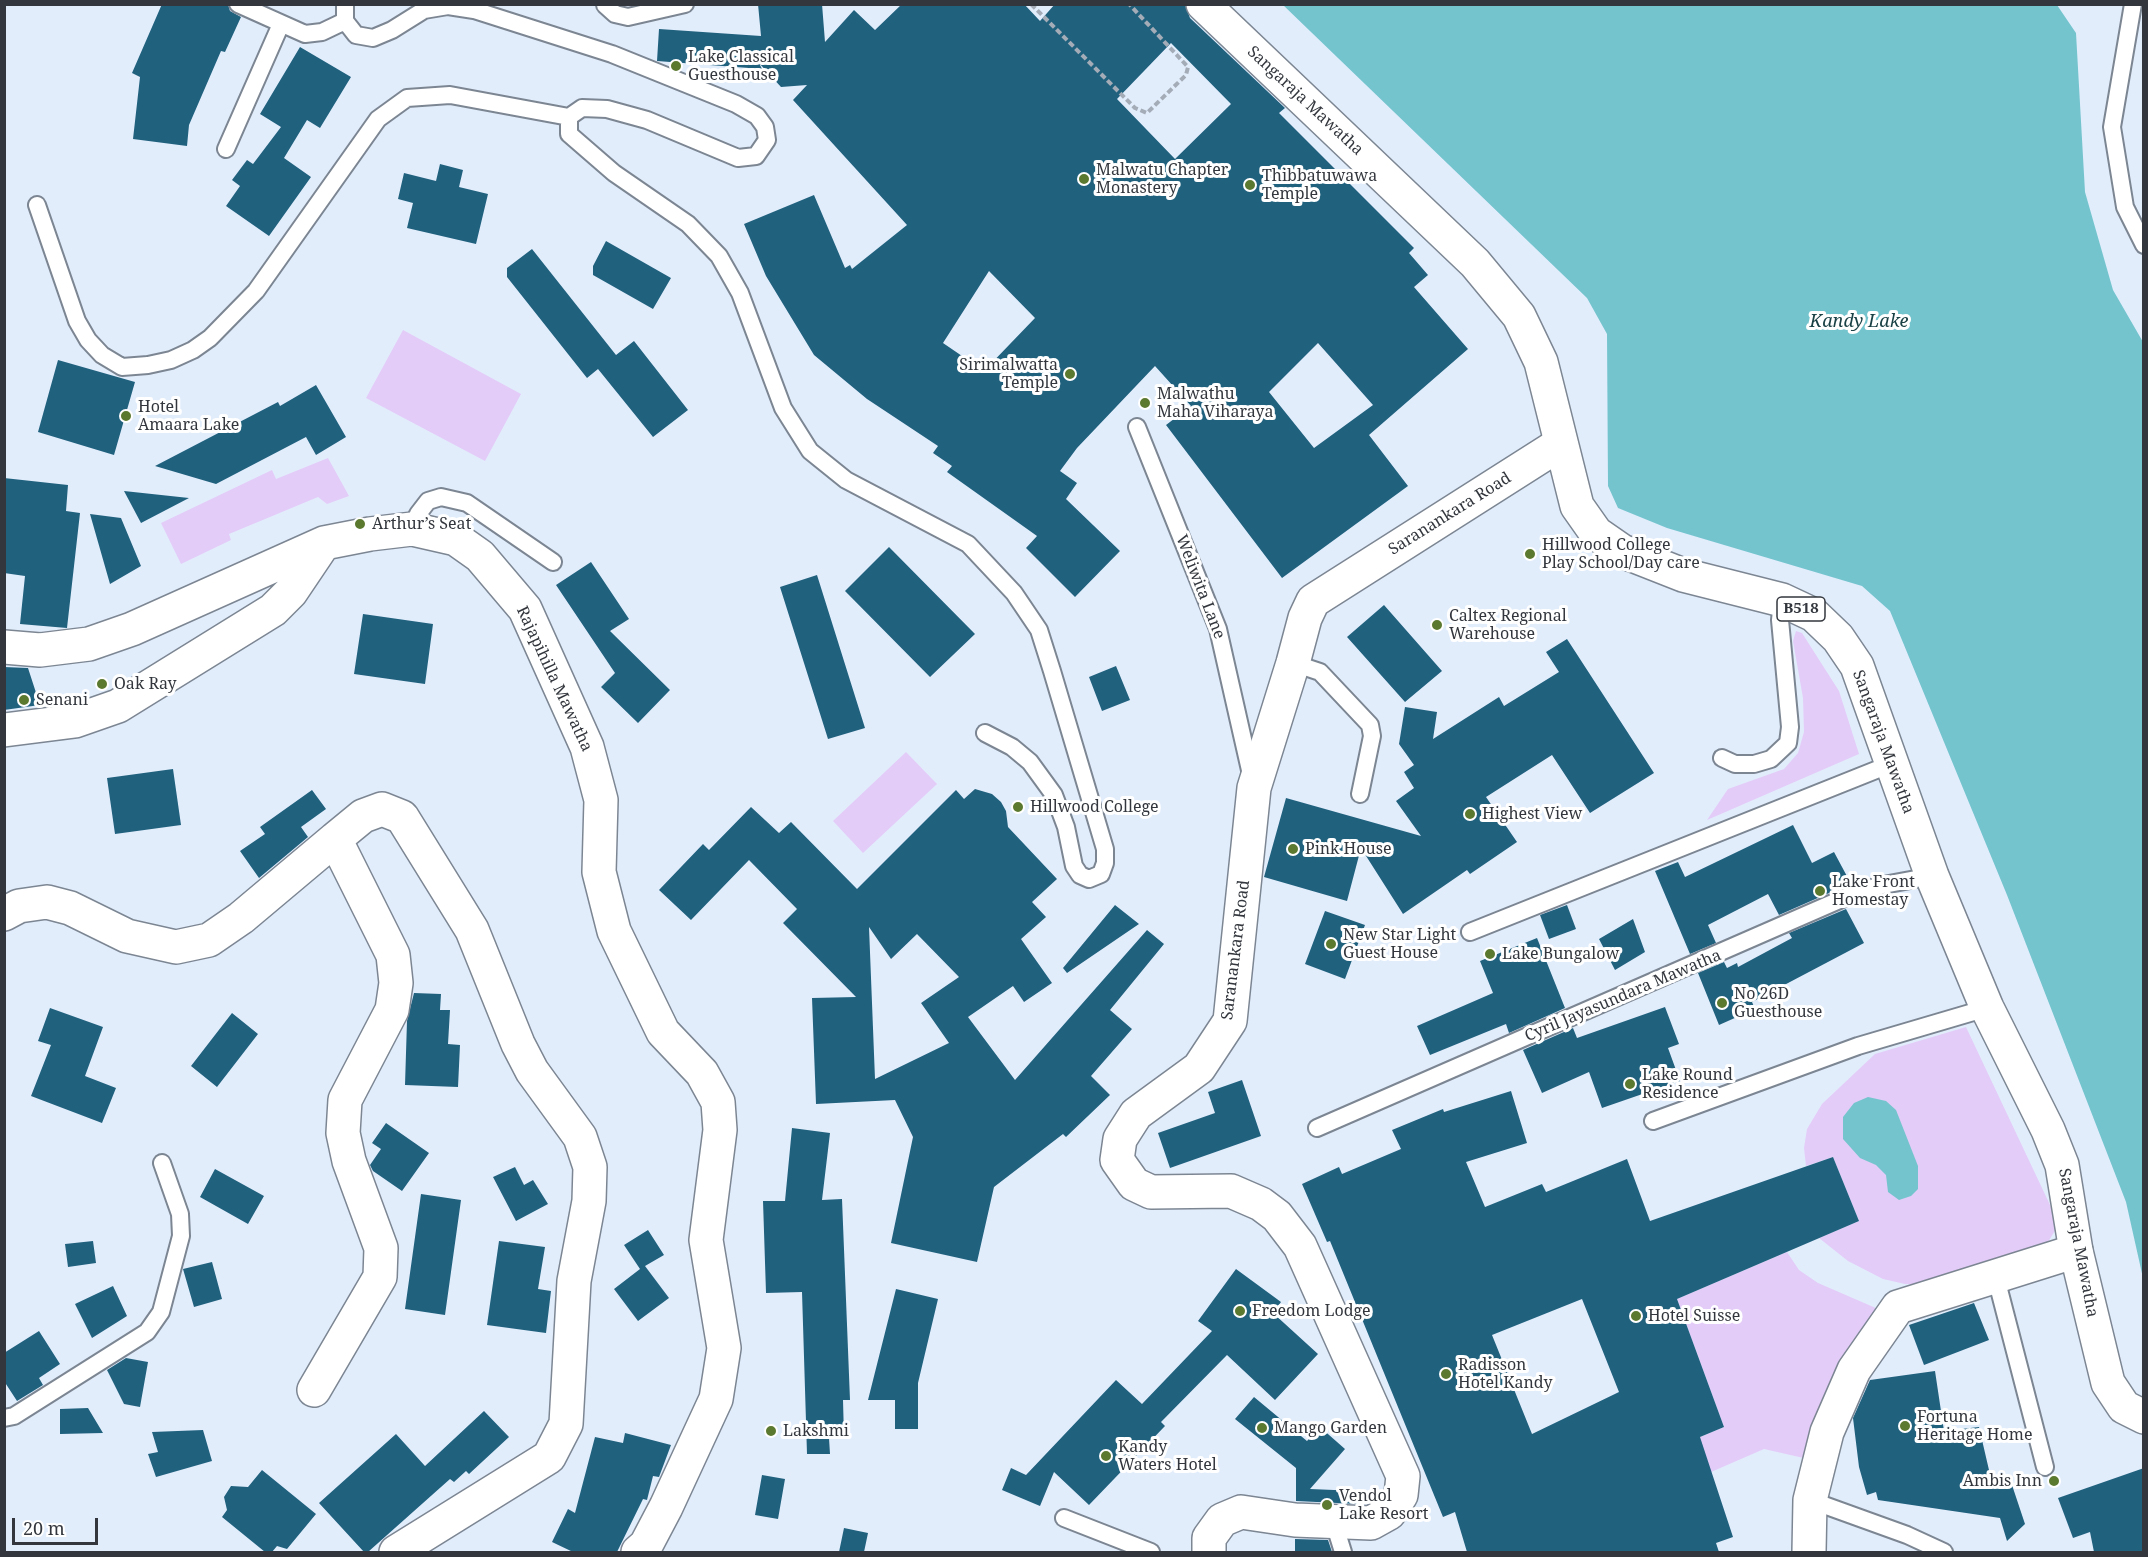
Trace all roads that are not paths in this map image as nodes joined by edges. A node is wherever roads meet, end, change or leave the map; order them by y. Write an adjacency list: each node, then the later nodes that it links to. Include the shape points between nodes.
1 (238, 4): 7 (lane)
2 (685, 4): 5 (lane, via 628,16 615,14)
3 (1203, 4): 13 (street, Sangaraja Mawatha / B518, via 1475,262 1519,316 1541,362)
4 (2133, 4): 11 (lane, via 2112,127 2125,207)
5 (605, 5)
6 (345, 13): 7 (lane, via 322,32 305,34); 8 (lane, via 357,35 373,38 424,10 448,6 474,10 612,54 736,104 757,116 765,127 767,140 756,156 738,158 646,120 607,109 582,108)
7 (281, 24): 9 (lane)
8 (569, 117): 10 (lane, via 450,95 406,98 378,119 256,291 193,350 148,365 122,367 102,355 88,340 77,321); 21 (lane, via 569,134 579,144 688,224 719,256 740,292 783,408 810,451 846,480 968,544 1014,593 1039,630 1052,671 1105,849 1101,874 1089,879 1080,875 1054,795 1030,762)
9 (226, 149)
10 (37, 205)
11 (2144, 245)
12 (1137, 427): 24 (lane, Weliwita Lane, via 1218,629)
13 (1560, 444): 17 (street, Sangaraja Mawatha / B518, via 1578,506 1596,533 1622,551 1683,575); 19 (street, Saranankara Road, via 1313,601)
14 (412, 529): 15 (street, Rajapihilla Mawatha); 16 (lane, via 428,501 441,497 468,503); 44 (street, Rajapihilla Mawatha, via 456,539 480,556 525,609 586,747 601,800 599,872 614,931 663,1032 702,1072 718,1102 720,1130 706,1240 724,1348 716,1400 666,1507 646,1545)
15 (324, 543): 18 (street, Rajapihilla Mawatha, via 132,629 89,644 39,650); 20 (street, via 291,592 273,610 118,706 75,721)
16 (553, 562)
17 (1782, 600): 22 (lane, via 1780,620 1791,727 1788,743 1770,759 1754,764 1735,764); 23 (street, Sangaraja Mawatha / B518, via 1814,615 1838,638 1857,666)
18 (4, 647)
19 (1293, 663): 24 (street, Saranankara Road); 25 (lane, via 1320,672 1370,725 1372,736)
20 (4, 730)
21 (985, 733)
22 (1722, 758)
23 (1891, 764): 27 (street, Sangaraja Mawatha / B518); 29 (lane)
24 (1254, 788): 42 (street, Saranankara Road, via 1230,1021 1198,1068 1136,1114 1120,1139 1117,1160 1134,1184 1151,1192 1231,1191 1261,1204 1277,1216 1300,1246 1403,1476 1401,1495 1389,1513)
25 (1360, 794)
26 (335, 839): 28 (street, via 209,940 176,947 127,936 70,908 47,902 19,906); 36 (street, via 393,955 396,983 392,1010 345,1100 343,1132 349,1161 381,1248 380,1277); 43 (street, via 363,816 382,808 402,817 472,930 518,1044 532,1071 580,1137 590,1167 589,1201 574,1281 566,1424 549,1458)
27 (1932, 876): 30 (street, Sangaraja Mawatha / B518); 32 (lane, Cyril Jayasundara Mawatha, via 1851,895)
28 (4, 914)
29 (1470, 932)
30 (1987, 1008): 31 (lane, via 1858,1046); 34 (street, Sangaraja Mawatha / B518, via 2062,1165)
31 (1653, 1121)
32 (1317, 1128)
33 (162, 1163): 38 (lane, via 180,1214 180,1236 161,1312 147,1332 14,1416)
34 (2076, 1251): 35 (street); 37 (street, Sangaraja Mawatha / B518, via 2108,1383 2124,1407)
35 (1996, 1278): 39 (lane); 40 (street, via 1898,1307 1854,1370 1827,1432)
36 (314, 1390)
37 (2144, 1417)
38 (4, 1418)
39 (2045, 1467)
40 (1810, 1500): 47 (lane); 48 (street); 49 (lane)
41 (1064, 1518): 45 (lane)
42 (1338, 1538): 46 (street, Saranankara Road, via 1295,1520 1241,1512 1222,1520 1209,1538)
43 (396, 1552)
44 (638, 1552)
45 (1150, 1552)
46 (1209, 1552)
47 (1792, 1552)
48 (1809, 1552)
49 (1944, 1552)

